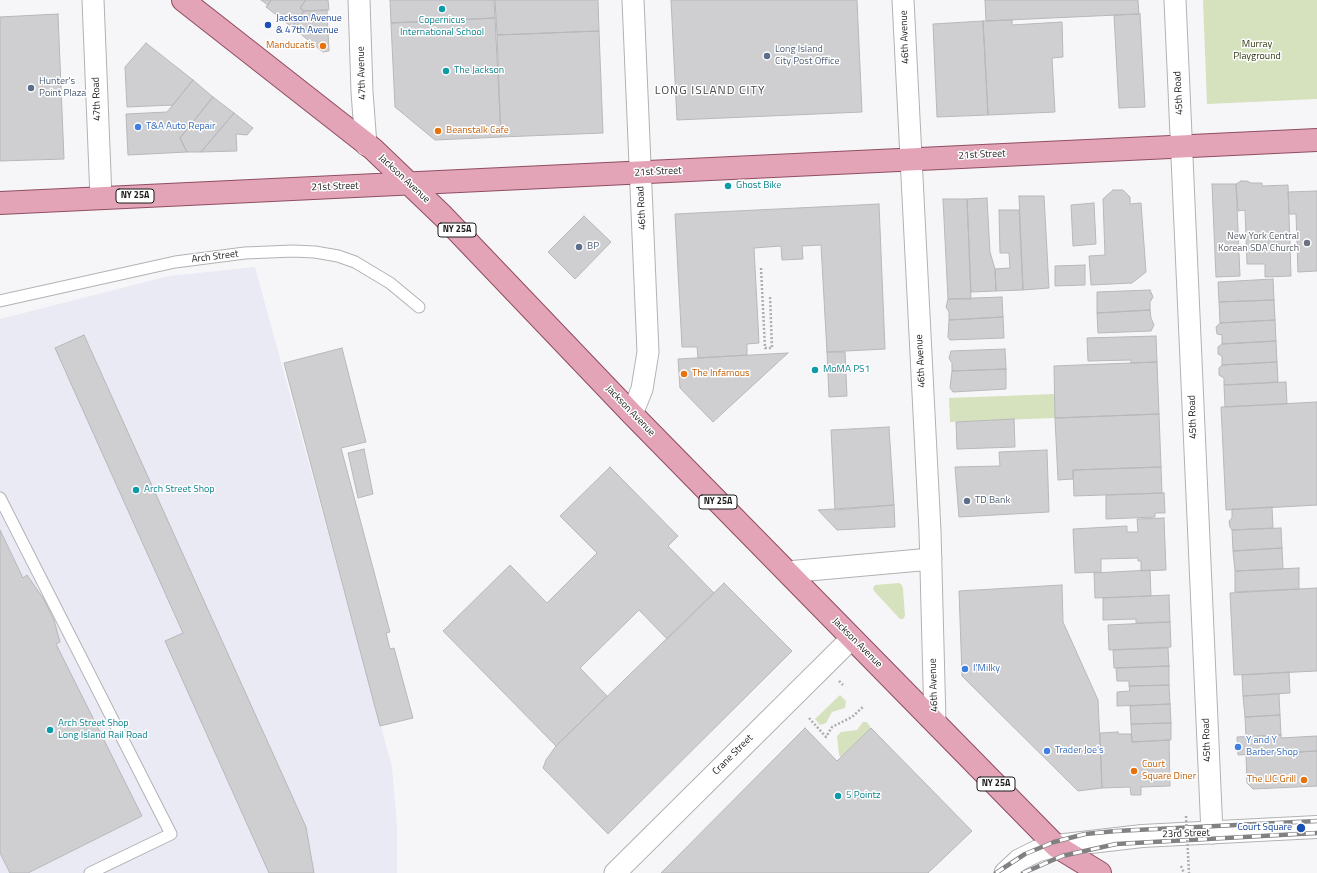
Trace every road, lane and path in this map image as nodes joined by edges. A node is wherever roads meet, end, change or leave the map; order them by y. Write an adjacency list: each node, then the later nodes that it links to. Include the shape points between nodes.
1 (92, 0): 13 (street, 47th Road)
2 (183, 0): 8 (main road, Jackson Avenue)
3 (359, 0): 8 (street, 47th Avenue)
4 (633, 0): 11 (street, 46th Road)
5 (904, 0): 10 (street, 46th Avenue)
6 (1175, 0): 9 (street, 45th Road)
7 (1317, 140): 9 (main road, 21st Street)
8 (366, 145): 12 (main road, Jackson Avenue)
9 (1182, 146): 10 (main road, 21st Street); 29 (street, 45th Road)
10 (910, 159): 11 (main road, 21st Street); 21 (street, 46th Avenue)
11 (641, 172): 12 (main road, 21st Street); 19 (street, 46th Road, via 648,352 642,389)
12 (409, 183): 13 (main road, 21st Street / NY 25A); 19 (main road, Jackson Avenue / NY 25A)
13 (101, 198): 14 (main road, 21st Street / NY 25A)
14 (0, 203)
15 (761, 268): 16 (path, via 765,348 772,348)
16 (770, 296)
17 (0, 301): 18 (lane, Arch Street, via 175,262 245,253 293,251 338,256 354,262 390,284)
18 (419, 307)
19 (632, 414): 22 (main road, Jackson Avenue / NY 25A)
20 (0, 498): 32 (lane, via 171,834)
21 (931, 559): 22 (street); 26 (street, 46th Avenue)
22 (787, 572): 23 (main road, Jackson Avenue / NY 25A)
23 (852, 638): 26 (main road, Jackson Avenue / NY 25A); 33 (street, Crane Street)
24 (864, 706): 25 (path, via 852,717 832,727 826,737)
25 (809, 718)
26 (935, 722): 30 (main road, Jackson Avenue / NY 25A)
27 (1186, 816): 38 (path, bridge)
28 (1317, 827): 29 (street, 23rd Street)
29 (1212, 833): 30 (street, 23rd Street, via 1142,836)
30 (1056, 846): 34 (street, via 1037,851 1019,860); 35 (main road, Jackson Avenue / NY 25A); 36 (main road, Jackson Avenue / NY 25A)
31 (1181, 866): 37 (path)
32 (90, 873)
33 (615, 873)
34 (1005, 873)
35 (1072, 873)
36 (1100, 873)
37 (1184, 873)
38 (1189, 873)

